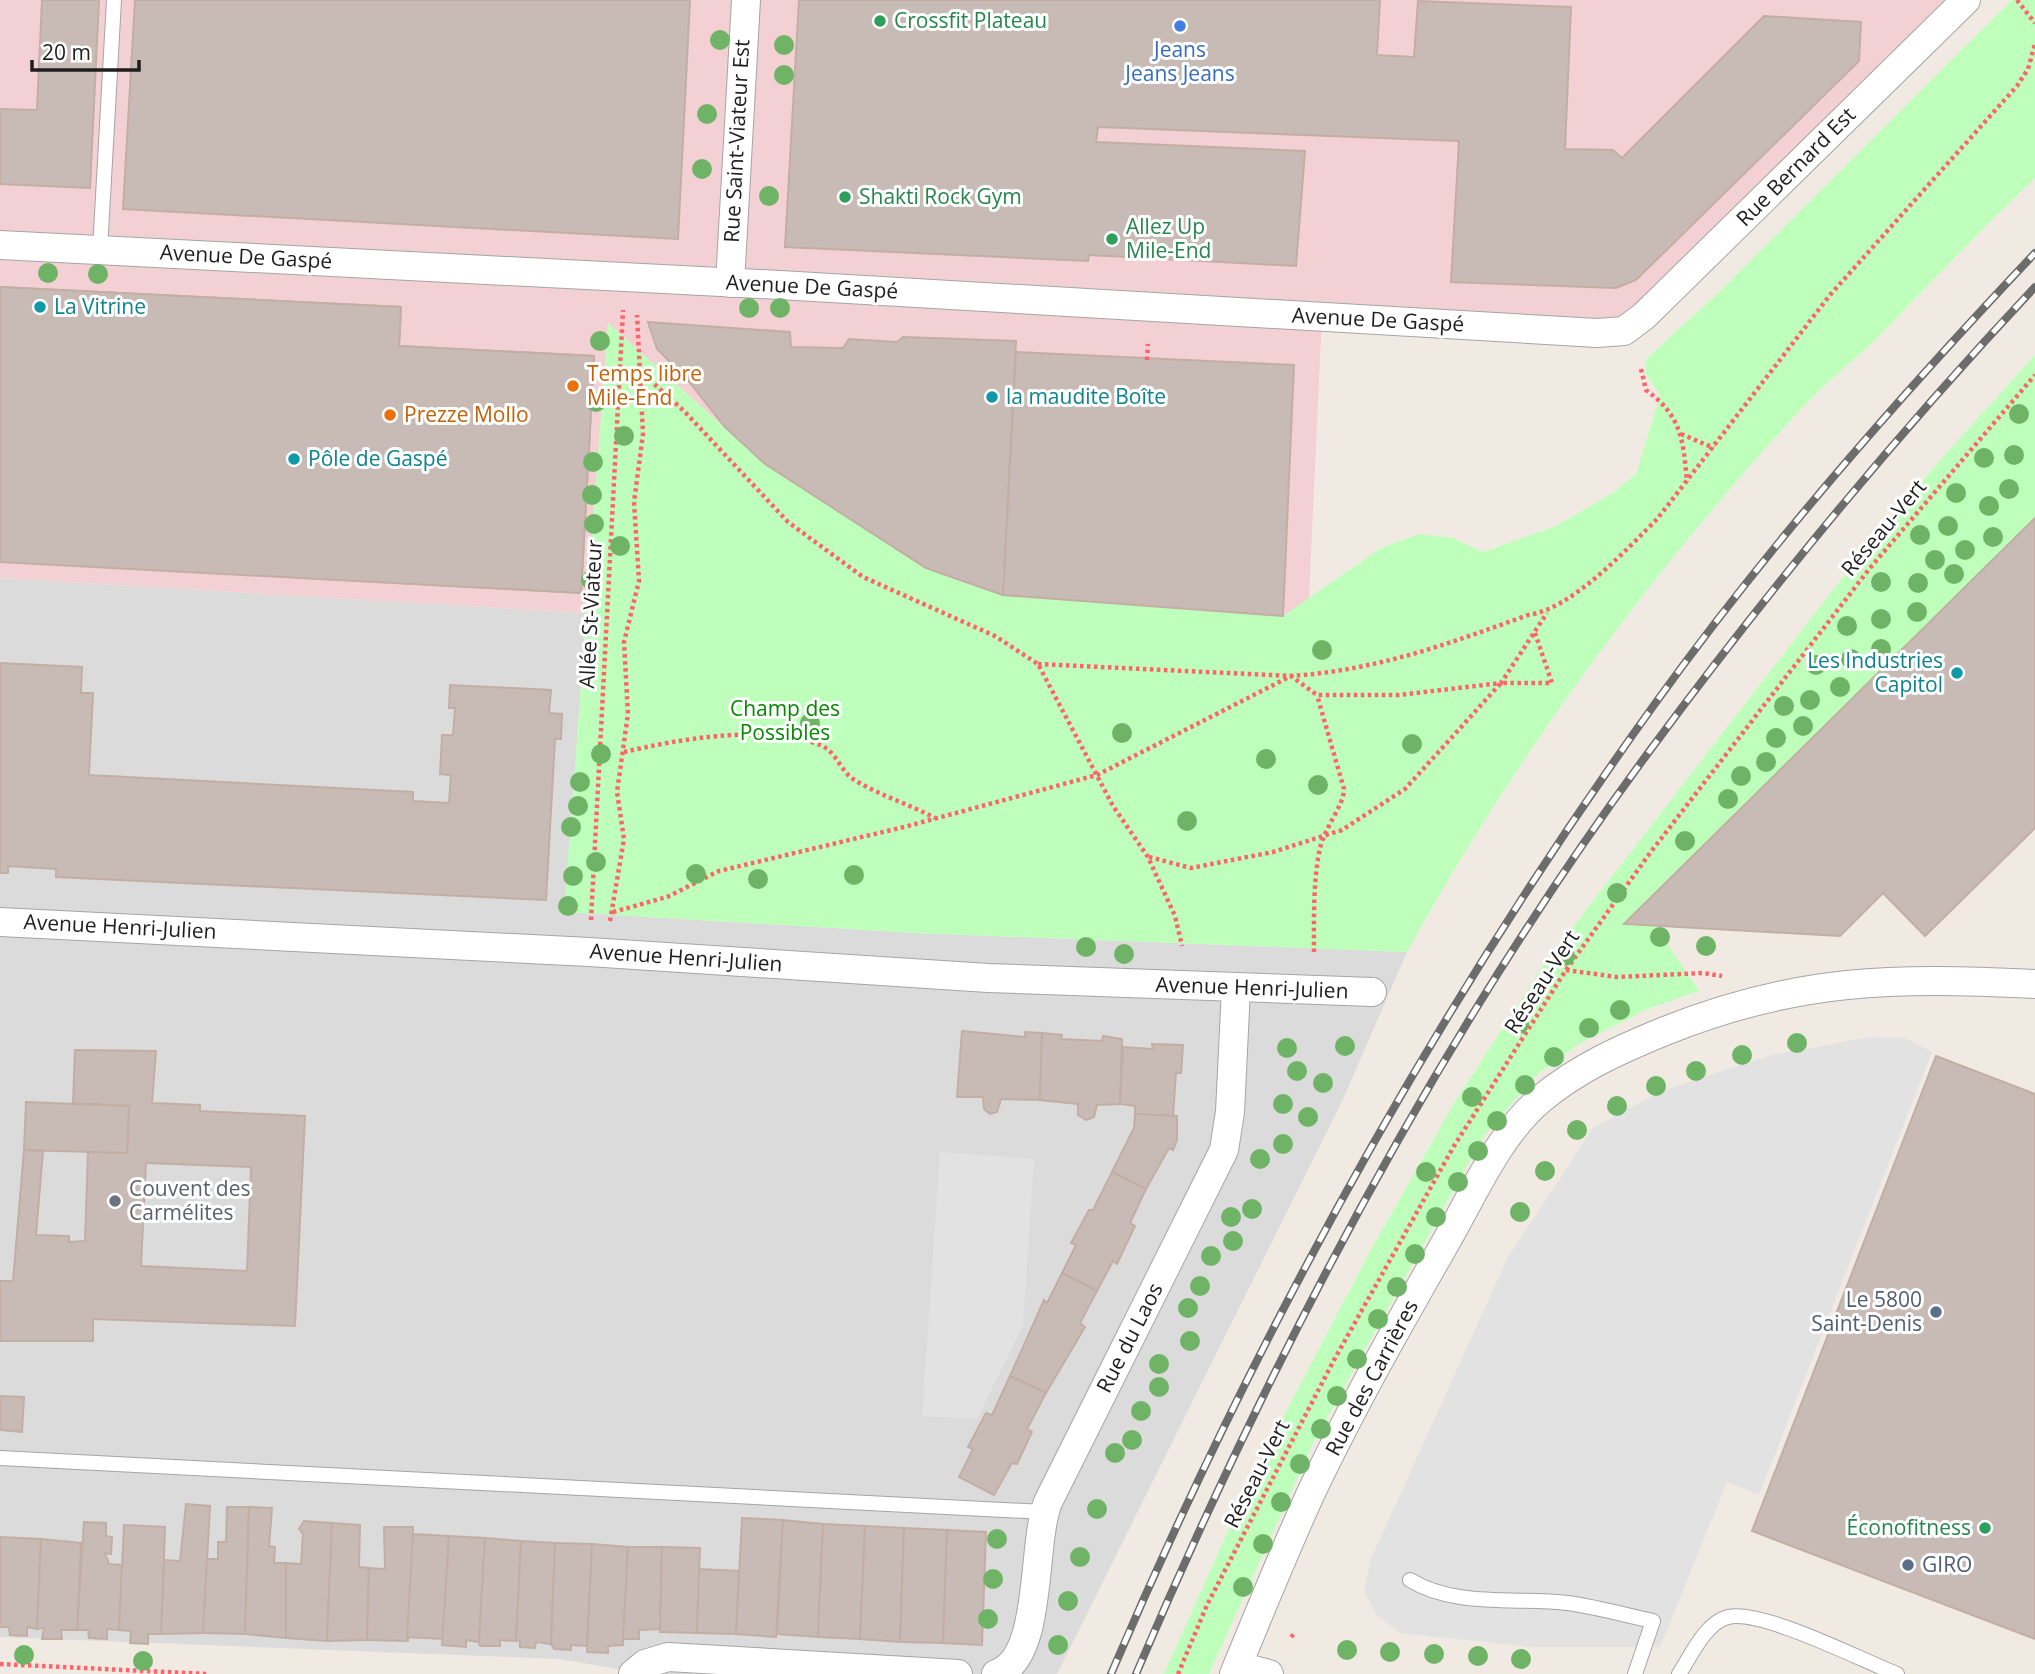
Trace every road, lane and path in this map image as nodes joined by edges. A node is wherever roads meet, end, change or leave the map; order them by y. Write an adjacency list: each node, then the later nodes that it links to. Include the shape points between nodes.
1 (114, 0): 8 (lane)
2 (746, 0): 10 (street, Rue Saint-Viateur Est)
3 (1966, 0): 12 (street, Rue Bernard Est)
4 (2017, 0): 5 (path)
5 (2035, 23)
6 (2035, 44): 19 (path, via 2017,86 1830,295)
7 (0, 245): 8 (street, Avenue De Gaspé)
8 (100, 250): 9 (street, Avenue De Gaspé)
9 (625, 277): 10 (street, Avenue De Gaspé); 37 (path, Allée St-Viateur)
10 (730, 283): 12 (street, Avenue De Gaspé)
11 (637, 315): 16 (path)
12 (1624, 331)
13 (1148, 344): 14 (path)
14 (1147, 360)
15 (1641, 369): 18 (path, via 1646,390 1663,402)
16 (639, 370): 23 (path, via 788,522 863,577 995,636); 27 (path, via 643,433 634,502 639,581 624,642 628,714)
17 (2034, 379): 38 (path, Réseau-Vert, via 1870,568 1650,853)
18 (1681, 434): 19 (path); 20 (path)
19 (1714, 448): 20 (path)
20 (1687, 483): 21 (path, via 1627,549)
21 (1547, 613): 22 (path); 24 (path, via 1528,615 1421,654 1332,673)
22 (1535, 633): 25 (path); 25 (path, via 1552,683)
23 (1038, 664): 24 (path); 28 (path)
24 (1291, 676): 26 (path); 28 (path)
25 (1501, 683): 26 (path, via 1398,695); 30 (path, via 1405,789 1342,830)
26 (1317, 695): 30 (path, via 1344,789 1344,799)
27 (624, 752): 29 (path, via 675,740 797,739 822,746 839,759 850,777); 32 (path, via 617,792 624,839)
28 (1097, 775): 29 (path); 31 (path)
29 (936, 818): 32 (path, via 719,871 667,897)
30 (1324, 836): 31 (path, via 1273,852 1191,868); 36 (path, via 1317,872)
31 (1148, 857): 35 (path, via 1175,916)
32 (613, 912): 33 (path)
33 (610, 921)
34 (0, 922): 37 (street, Avenue Henri-Julien)
35 (1182, 946)
36 (1314, 951)
37 (589, 952): 41 (street, Avenue Henri-Julien)
38 (1566, 970): 39 (path, via 1617,977); 46 (path, Réseau-Vert, via 1454,1146 1392,1256 1283,1457)
39 (1723, 976)
40 (2035, 985): 49 (street, Rue des Carrières, via 1943,979 1866,982 1763,997 1629,1045 1540,1100 1507,1138 1380,1360 1309,1497)
41 (1236, 989): 42 (street, Avenue Henri-Julien); 44 (street, Rue du Laos, via 1224,1150)
42 (1372, 992)
43 (0, 1458): 44 (lane)
44 (1044, 1512): 53 (street, Rue du Laos, via 1027,1636 1011,1667)
45 (1410, 1580): 56 (lane, via 1425,1589 1475,1598 1568,1603 1653,1621)
46 (1190, 1647): 47 (path); 54 (path, Réseau-Vert)
47 (1198, 1648)
48 (0, 1664): 50 (path)
49 (1236, 1670): 55 (street)
50 (208, 1674)
51 (633, 1674): 52 (street, via 645,1664 668,1657)
52 (958, 1674)
53 (996, 1674)
54 (1178, 1674)
55 (1269, 1674)
56 (1635, 1674)
57 (1679, 1674): 58 (lane, via 1707,1631 1726,1617 1754,1616)
58 (1897, 1674)

